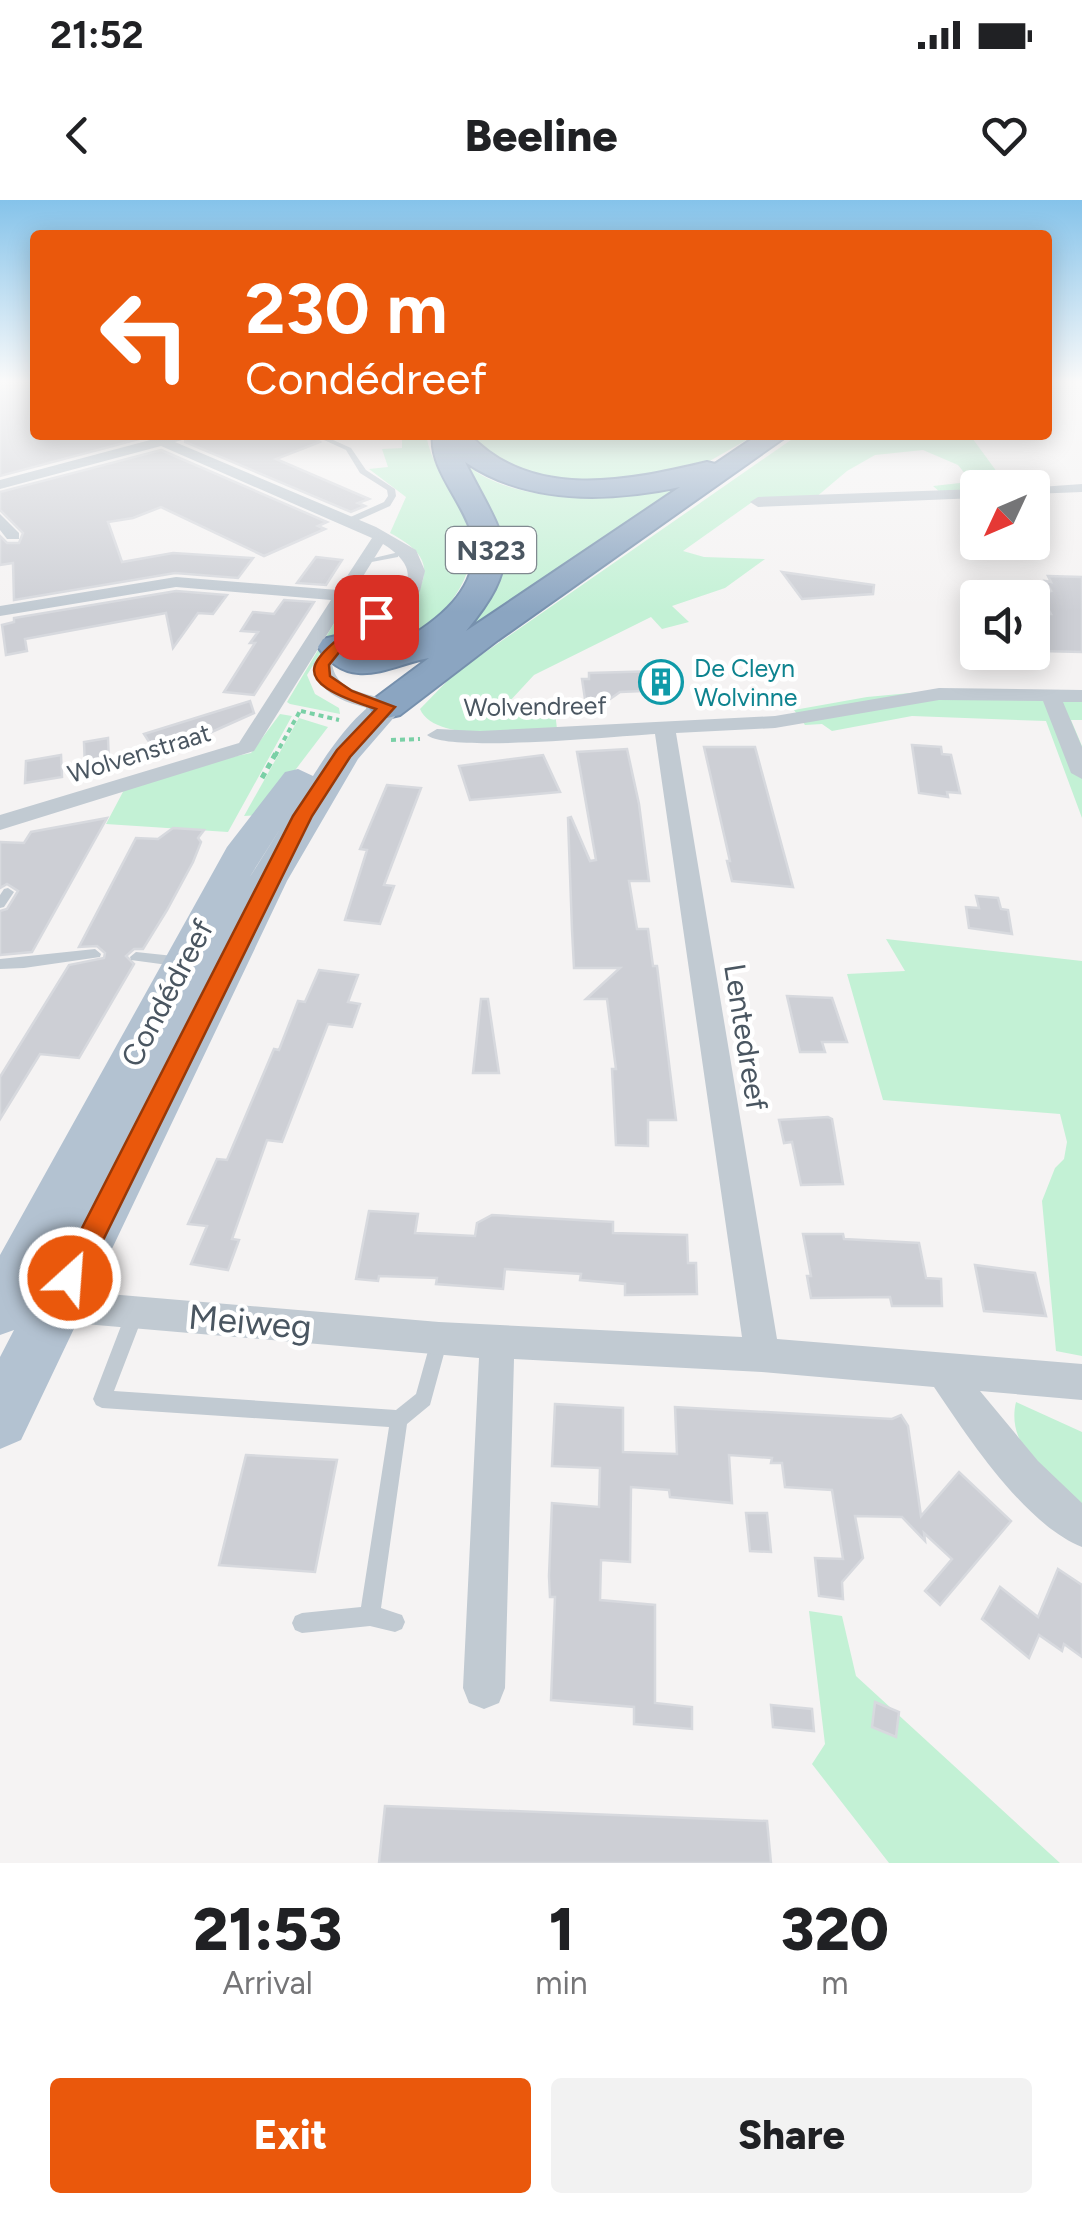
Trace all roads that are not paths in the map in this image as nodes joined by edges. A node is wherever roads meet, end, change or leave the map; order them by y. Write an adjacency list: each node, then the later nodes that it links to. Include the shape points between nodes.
1 (101, 458): 8 (street)
2 (201, 458): 14 (street)
3 (355, 458): 14 (lane, via 392,496)
4 (456, 458): 22 (highway, N323, via 492,556 477,595)
5 (475, 458): 6 (highway, via 542,484 598,489 682,479)
6 (727, 458)
7 (741, 458): 26 (highway, N323)
8 (0, 485)
9 (1082, 488): 10 (street)
10 (1050, 489)
11 (960, 494): 12 (street)
12 (758, 502)
13 (0, 520): 15 (street)
14 (350, 522): 20 (street, via 410,554 416,581)
15 (6, 538)
16 (377, 541): 18 (street)
17 (395, 556): 18 (lane)
18 (360, 563): 19 (street)
19 (342, 592): 20 (street); 21 (street, via 176,582); 30 (street, Wolvenstraat, via 254,741 234,753)
20 (402, 600): 23 (street)
21 (0, 611)
22 (449, 629): 23 (highway, via 382,663 356,661); 26 (highway, N323)
23 (336, 647): 26 (street, via 322,664 329,686)
24 (1051, 696): 25 (street, Wolvendreef); 27 (street, Wolvendreef, via 939,694 775,722); 29 (street)
25 (1082, 696)
26 (379, 704): 33 (main road, Condédreef / N323, via 300,778 246,847); 36 (main road, Condédreef / N323, via 302,816)
27 (664, 730): 28 (street, Wolvendreef); 40 (street, Lentedreef)
28 (438, 734)
29 (1082, 774)
30 (0, 824)
31 (95, 954): 34 (lane)
32 (136, 956): 33 (lane)
33 (184, 962): 35 (main road, Condédreef / N323)
34 (0, 964)
35 (2, 1305): 36 (street, Meiweg)
36 (57, 1305): 37 (street, Meiweg); 43 (main road, Condédreef / N323)
37 (136, 1312): 38 (street, Meiweg); 44 (lane, via 102,1398)
38 (439, 1339): 39 (street, Meiweg); 44 (lane, via 424,1399)
39 (497, 1343): 40 (street, Meiweg); 49 (street)
40 (762, 1355): 41 (street, Meiweg)
41 (943, 1370): 42 (street, Meiweg); 45 (street, via 1048,1502)
42 (1082, 1382)
43 (0, 1419)
44 (399, 1419): 46 (lane)
45 (1082, 1528)
46 (370, 1616): 47 (lane); 48 (lane)
47 (395, 1622)
48 (302, 1623)
49 (484, 1688)

